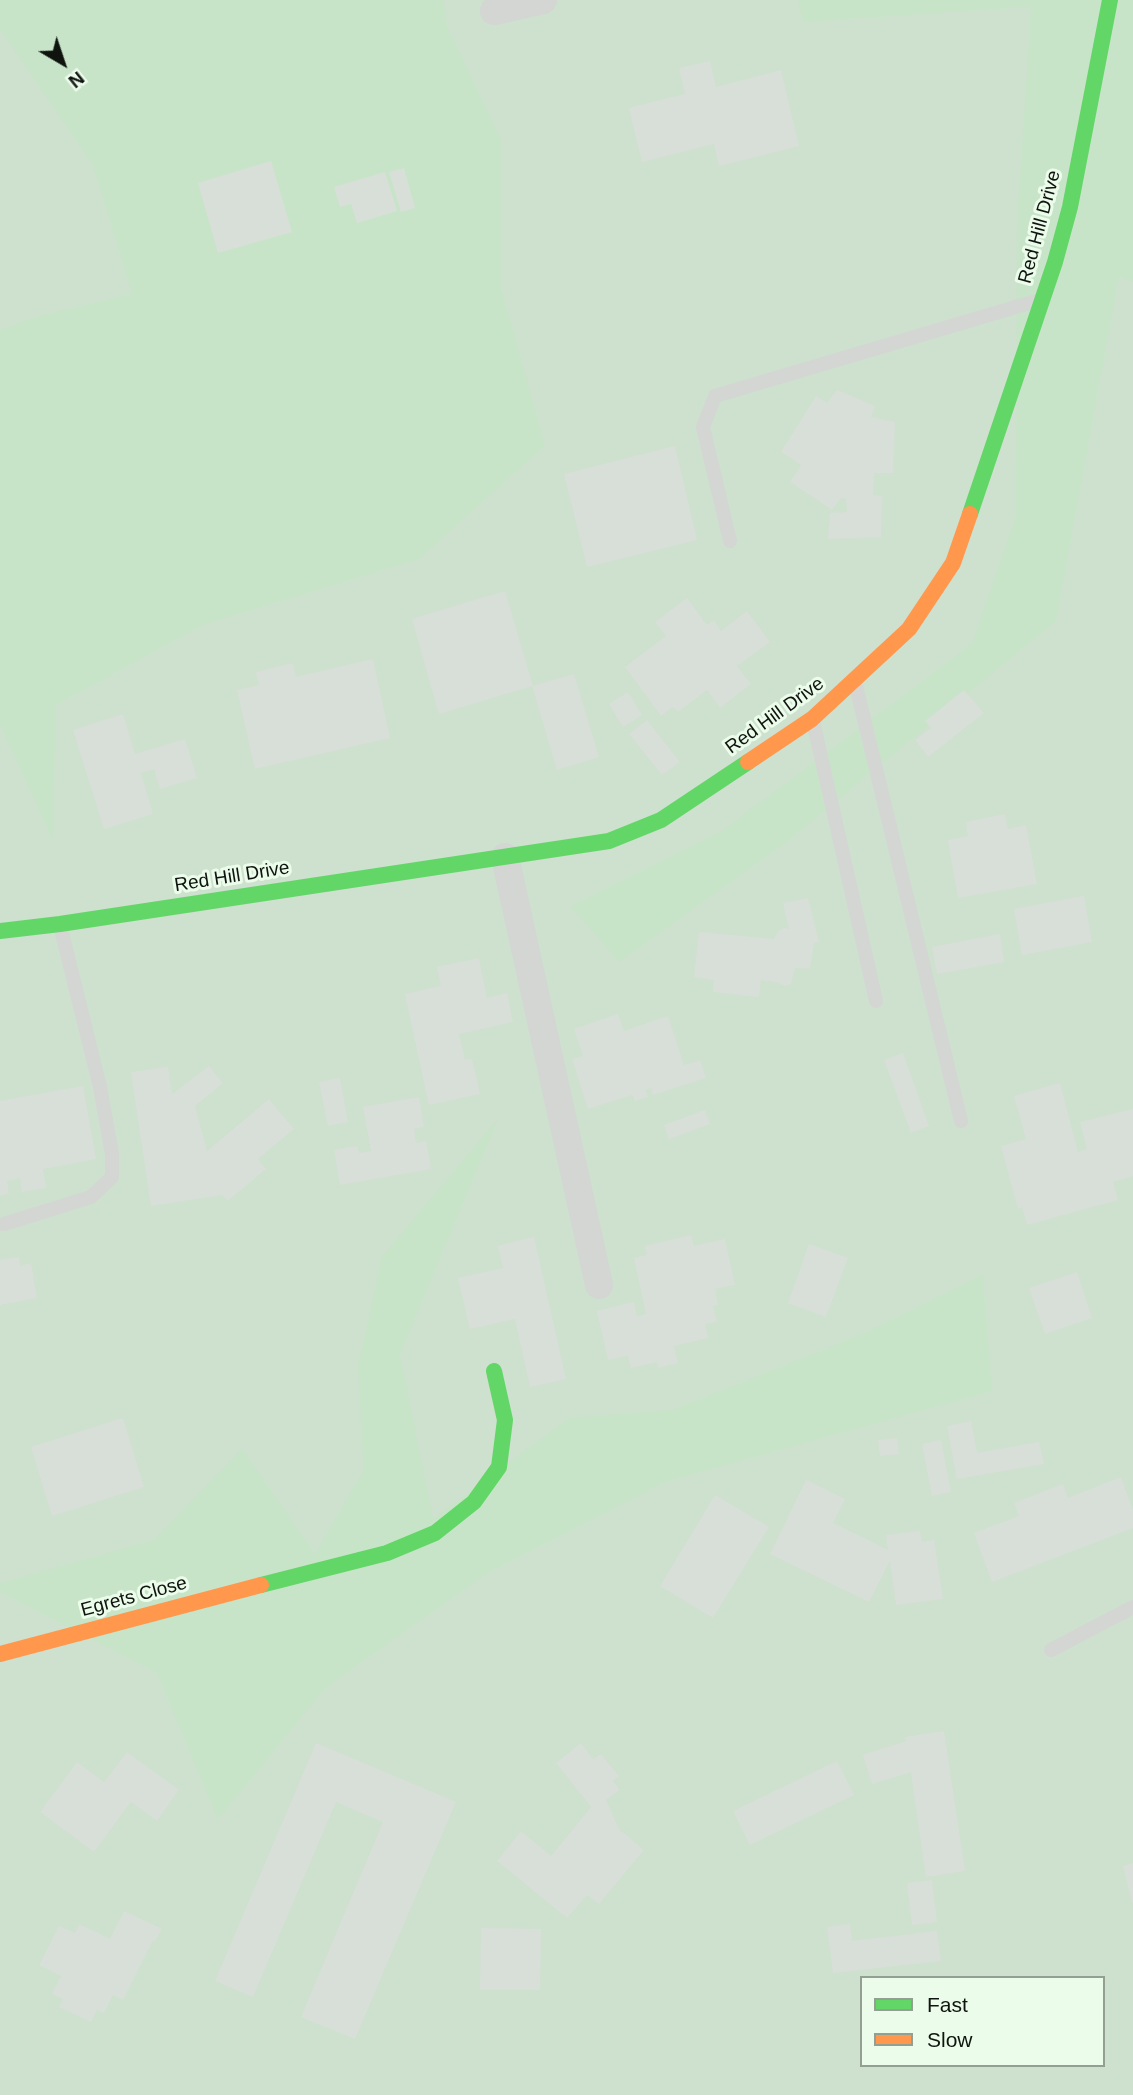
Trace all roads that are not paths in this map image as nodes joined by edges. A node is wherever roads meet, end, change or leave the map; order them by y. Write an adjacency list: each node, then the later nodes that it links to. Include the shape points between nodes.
1 (543, 0): 3 (street)
2 (1110, 0): 4 (street, Red Hill Drive, via 1070,207)
3 (494, 11)
4 (1042, 299): 5 (lane, via 715,396 703,427); 6 (street, Red Hill Drive, via 953,563 909,629)
5 (730, 541)
6 (855, 681): 7 (street, Red Hill Drive); 12 (lane)
7 (813, 719): 8 (street, Red Hill Drive, via 661,820 610,841); 11 (lane)
8 (505, 857): 9 (street, Red Hill Drive); 14 (street)
9 (60, 924): 10 (street, Red Hill Drive); 13 (lane, via 100,1087 112,1177 91,1197)
10 (0, 931)
11 (876, 1001)
12 (961, 1121)
13 (4, 1224)
14 (599, 1285)
15 (494, 1371): 18 (street, Egrets Close, via 505,1420 499,1467 474,1502 435,1532 387,1553)
16 (1133, 1607): 17 (lane)
17 (1051, 1650)
18 (0, 1654)

